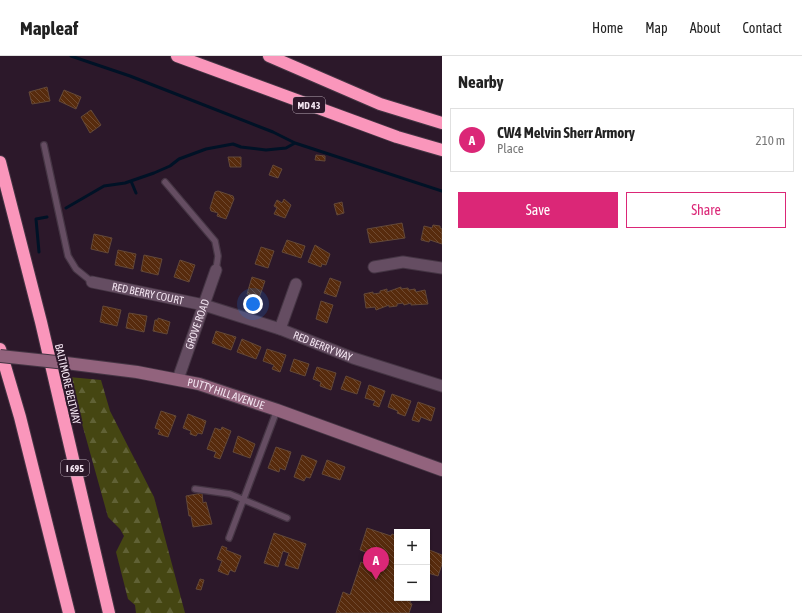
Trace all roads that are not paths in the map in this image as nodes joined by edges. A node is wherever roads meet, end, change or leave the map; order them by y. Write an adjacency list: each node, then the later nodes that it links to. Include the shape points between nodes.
1 (177, 56): 5 (highway, MD 43, via 398,137)
2 (269, 56): 3 (highway, MD 43, via 380,104)
3 (442, 123)
4 (44, 145): 11 (lane, via 68,256 76,269)
5 (442, 150)
6 (0, 162): 26 (highway, BALTIMORE BELTWAY / I 695, via 41,322)
7 (165, 182): 10 (lane, via 215,241 218,256)
8 (374, 267): 9 (street, via 403,262)
9 (442, 268)
10 (216, 270): 13 (street, GROVE ROAD)
11 (92, 282): 13 (street, RED BERRY COURT)
12 (296, 284): 14 (street)
13 (204, 305): 14 (street, RED BERRY WAY); 17 (street, GROVE ROAD)
14 (280, 329): 18 (street, RED BERRY WAY, via 353,358)
15 (0, 349): 25 (highway, via 20,417)
16 (0, 356): 17 (main road, PUTTY HILL AVENUE, bridge)
17 (178, 379): 19 (main road, PUTTY HILL AVENUE)
18 (442, 386)
19 (277, 410): 20 (main road, PUTTY HILL AVENUE); 22 (lane)
20 (442, 470)
21 (195, 489): 22 (lane, via 230,494)
22 (244, 500): 23 (lane); 24 (lane)
23 (287, 518)
24 (229, 538)
25 (69, 613)
26 (109, 613)

